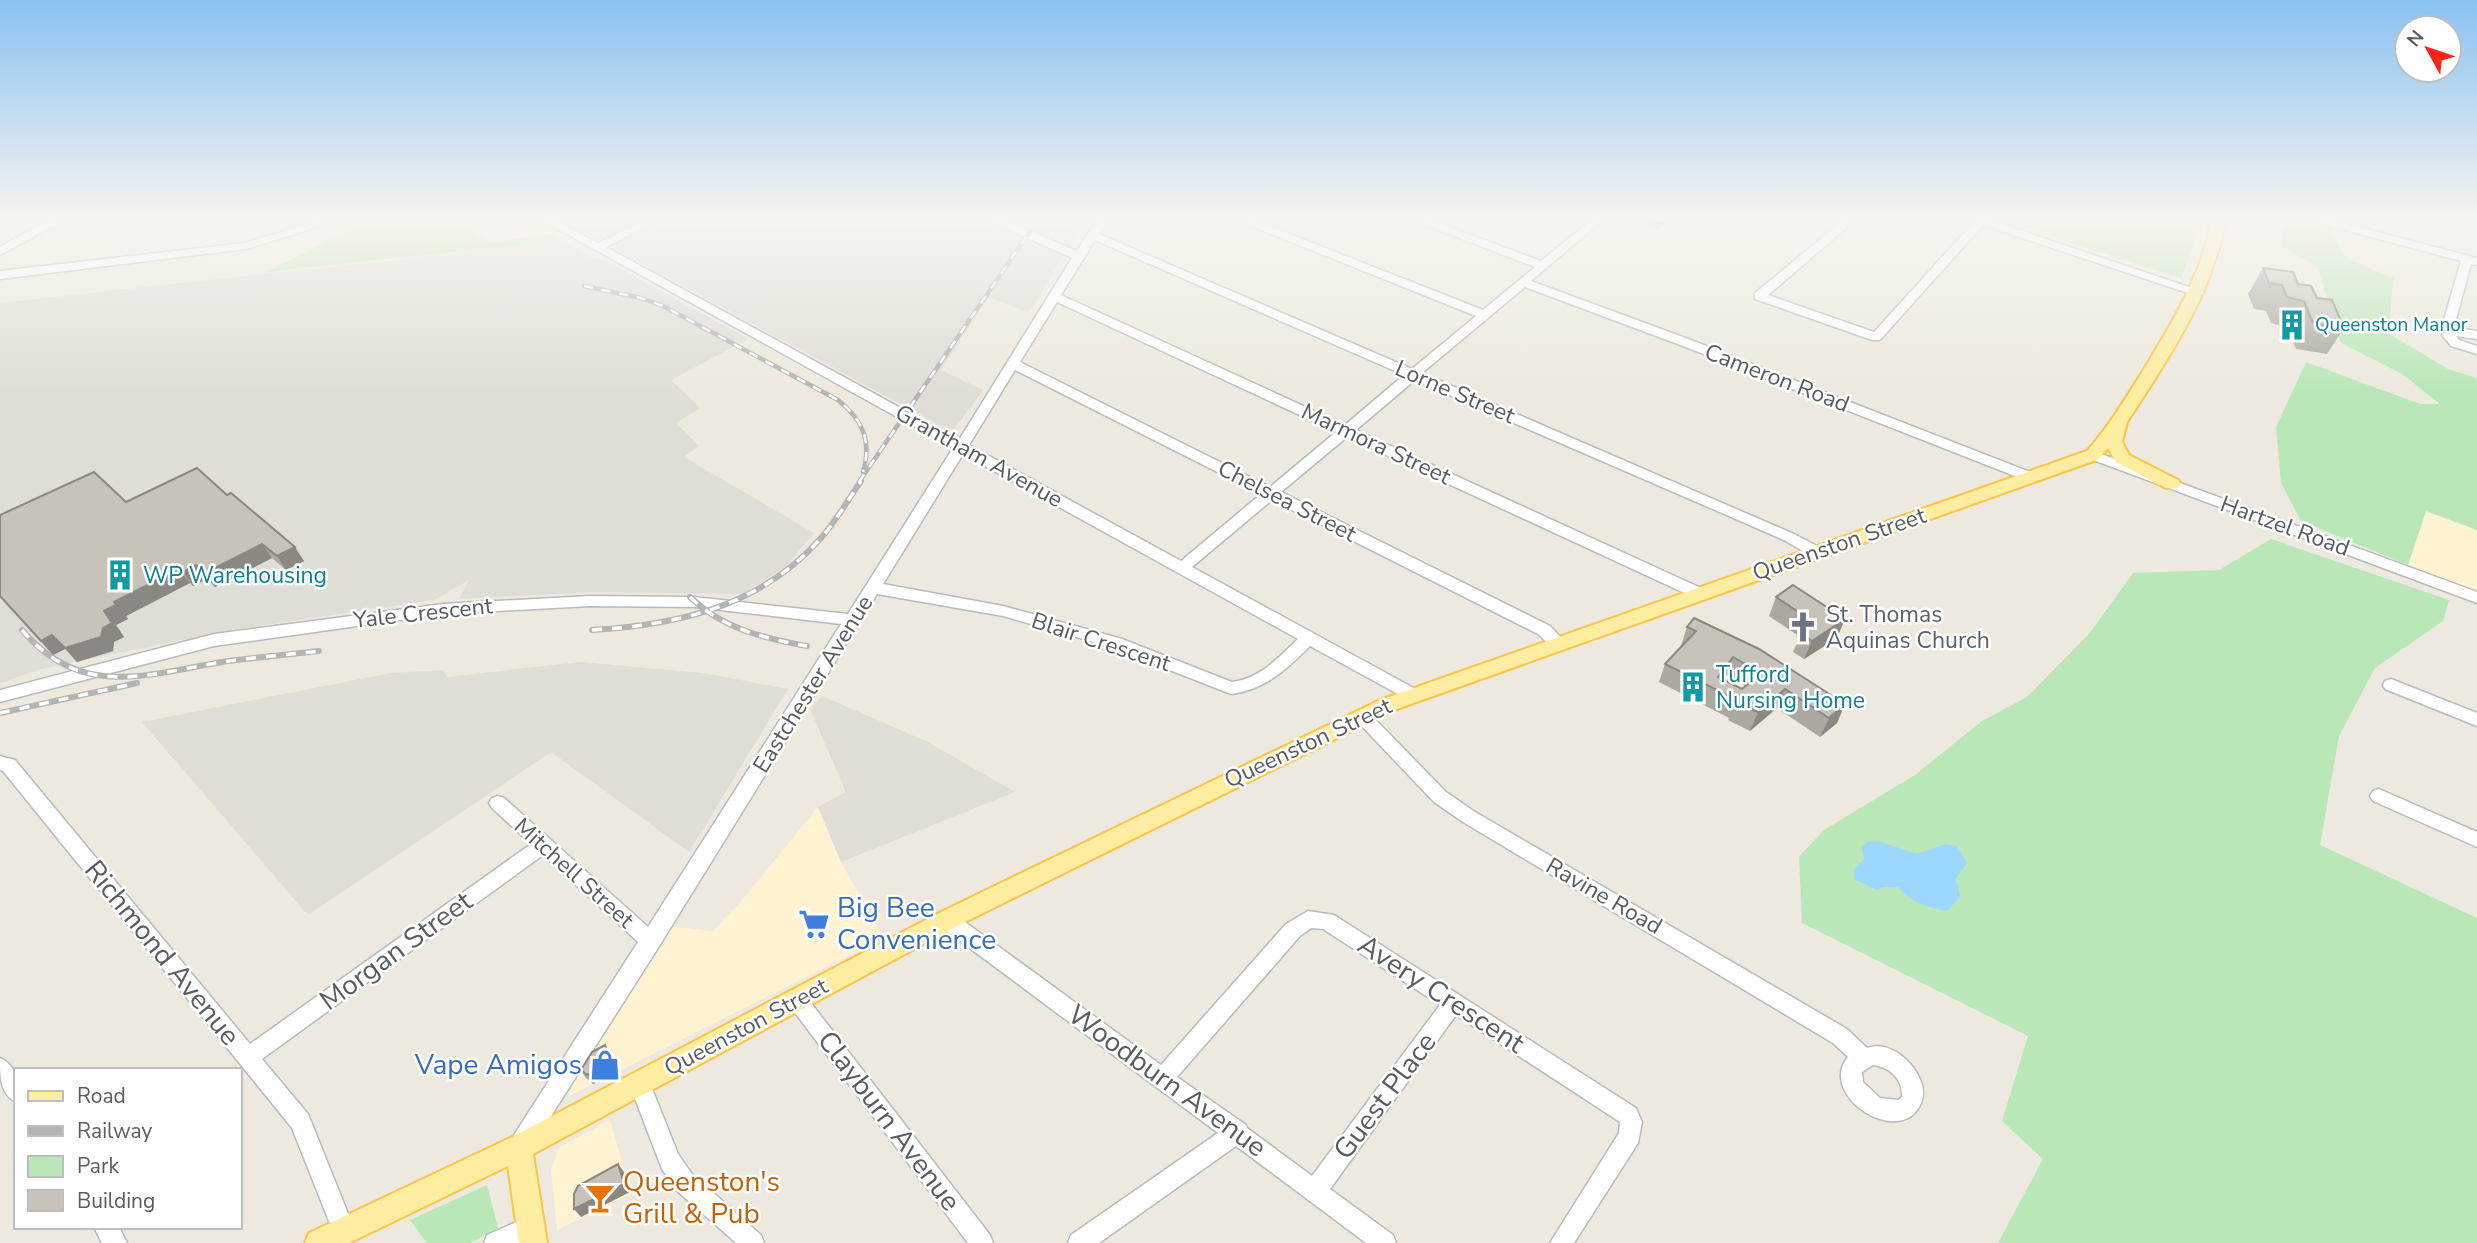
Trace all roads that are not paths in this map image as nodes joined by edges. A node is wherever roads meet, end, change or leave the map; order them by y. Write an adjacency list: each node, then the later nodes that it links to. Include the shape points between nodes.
1 (651, 276): 22 (street, Grantham Avenue)
2 (1066, 276): 13 (street, Eastchester Avenue)
3 (1186, 276): 19 (street, Lorne Street)
4 (1386, 276): 14 (street)
5 (1529, 276): 11 (street)
6 (1783, 276): 7 (street, via 1759,296 1876,337)
7 (1928, 276)
8 (2150, 276): 12 (street)
9 (2204, 276): 12 (main road)
10 (2466, 276): 15 (street, via 2449,323)
11 (1522, 282): 14 (street); 24 (street, Cameron Road)
12 (2199, 292): 20 (main road)
13 (1054, 296): 18 (street, Eastchester Avenue); 21 (street, Marmora Street)
14 (1482, 314): 19 (street)
15 (2454, 331): 16 (street); 17 (street, via 2448,335 2451,340)
16 (2477, 335)
17 (2477, 350)
18 (1013, 364): 22 (street, Eastchester Avenue); 26 (street, Chelsea Street)
19 (1412, 374): 21 (street); 27 (street, Lorne Street, via 1572,440)
20 (2122, 420): 23 (main road); 25 (main road, via 2114,442 2117,452 2132,465)
21 (1348, 431): 26 (street); 30 (street, Marmora Street)
22 (961, 447): 28 (street, Grantham Avenue); 29 (street, Eastchester Avenue)
23 (2093, 455): 24 (main road, Queenston Street); 25 (street, Hartzel Road)
24 (2030, 477): 27 (main road, Queenston Street)
25 (2172, 484): 31 (street, Hartzel Road)
26 (1272, 494): 28 (street); 34 (street, Chelsea Street, via 1544,630)
27 (1816, 552): 30 (main road, Queenston Street)
28 (1183, 567): 33 (street, Grantham Avenue)
29 (873, 588): 32 (street, Eastchester Avenue); 33 (street, Blair Crescent, via 1003,611 1116,643 1231,688 1260,681)
30 (1698, 593): 34 (main road, Queenston Street)
31 (2477, 598)
32 (853, 621): 37 (street, Yale Crescent, via 694,602 590,601 443,609 214,640); 46 (street, Eastchester Avenue)
33 (1310, 638): 36 (street, Grantham Avenue)
34 (1558, 643): 36 (main road, Queenston Street)
35 (2391, 685): 39 (street)
36 (1413, 695): 38 (main road, Queenston Street)
37 (0, 696)
38 (1362, 716): 45 (main road, Queenston Street); 50 (street, Ravine Road, via 1440,797 1469,817 1829,1029)
39 (2477, 720)
40 (0, 763): 49 (street, Richmond Avenue, via 9,765)
41 (2378, 796): 43 (street)
42 (498, 803): 44 (street, Mitchell Street)
43 (2477, 840)
44 (544, 845): 46 (street, Mitchell Street); 49 (street, Morgan Street)
45 (947, 920): 47 (main road, Queenston Street); 52 (street, Woodburn Avenue)
46 (650, 942): 56 (street, Eastchester Avenue)
47 (797, 1000): 53 (main road, Queenston Street); 63 (street, Clayburn Avenue)
48 (1454, 1002): 52 (street, Avery Crescent, via 1327,921 1308,919 1293,930); 57 (street, Guest Place); 66 (street, Avery Crescent, via 1621,1110 1631,1122 1630,1136)
49 (248, 1057): 58 (street, Richmond Avenue, via 300,1121)
50 (1862, 1057)
51 (0, 1068): 54 (street)
52 (1163, 1078): 55 (street, Woodburn Avenue)
53 (640, 1083): 56 (main road, Queenston Street); 62 (street, via 670,1161 684,1182)
54 (14, 1089)
55 (1238, 1132): 57 (street, Woodburn Avenue); 64 (street)
56 (519, 1147): 58 (main road, Queenston Street); 59 (main road)
57 (1315, 1190): 65 (street, Woodburn Avenue)
58 (344, 1231): 60 (main road, Queenston Street)
59 (531, 1235): 61 (street)
60 (319, 1243)
61 (495, 1243)
62 (753, 1243)
63 (982, 1243)
64 (1079, 1243)
65 (1385, 1243)
66 (1562, 1243)

